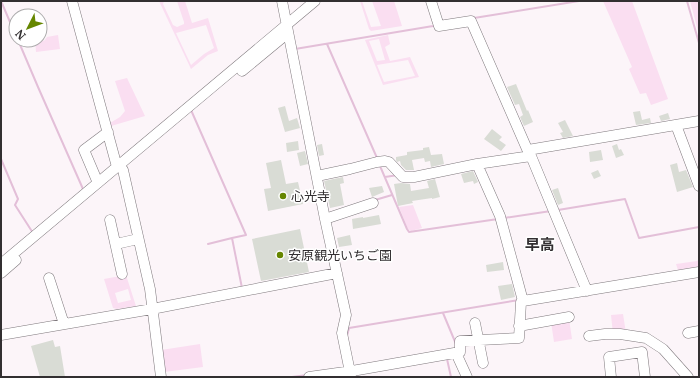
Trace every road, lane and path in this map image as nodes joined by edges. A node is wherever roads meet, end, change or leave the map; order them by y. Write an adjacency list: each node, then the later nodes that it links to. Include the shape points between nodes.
1 (72, 1): 8 (street)
2 (282, 1): 5 (street)
3 (315, 1): 5 (street)
4 (431, 1): 9 (street, via 439,26 471,21)
5 (287, 29): 11 (street); 11 (street, via 192,112); 12 (street)
6 (699, 121): 7 (street)
7 (677, 127): 9 (street); 14 (street)
8 (108, 132): 11 (street); 13 (street, via 84,150)
9 (530, 153): 10 (street); 26 (street)
10 (477, 164): 12 (street, via 403,177 389,162 378,161 350,170); 27 (street, via 501,218)
11 (122, 168): 13 (street); 18 (street); 22 (street)
12 (317, 176): 16 (street)
13 (98, 183): 20 (street)
14 (699, 186)
15 (373, 203): 16 (street)
16 (325, 219): 24 (street)
17 (110, 220): 19 (street)
18 (138, 239): 19 (street); 28 (street)
19 (116, 244): 23 (street)
20 (1, 264)
21 (699, 272): 26 (street)
22 (1, 273)
23 (122, 274)
24 (335, 274): 28 (street); 40 (street, via 346,315 342,333)
25 (49, 278): 31 (street)
26 (586, 288): 27 (street)
27 (522, 300): 32 (street)
28 (152, 306): 31 (street); 41 (street)
29 (570, 317): 32 (street)
30 (475, 323): 37 (street)
31 (64, 324): 35 (street)
32 (519, 326): 37 (street, via 519,338)
33 (699, 331): 34 (street)
34 (688, 333)
35 (1, 335)
36 (589, 336): 46 (street, via 620,334 646,338 663,349)
37 (478, 340): 38 (street, via 460,341 460,352); 39 (street)
38 (449, 354): 40 (street); 43 (street)
39 (482, 363)
40 (352, 373): 42 (street)
41 (162, 377)
42 (309, 377)
43 (467, 377)
44 (611, 377): 45 (street, via 609,357 642,352)
45 (645, 377)
46 (688, 377)

